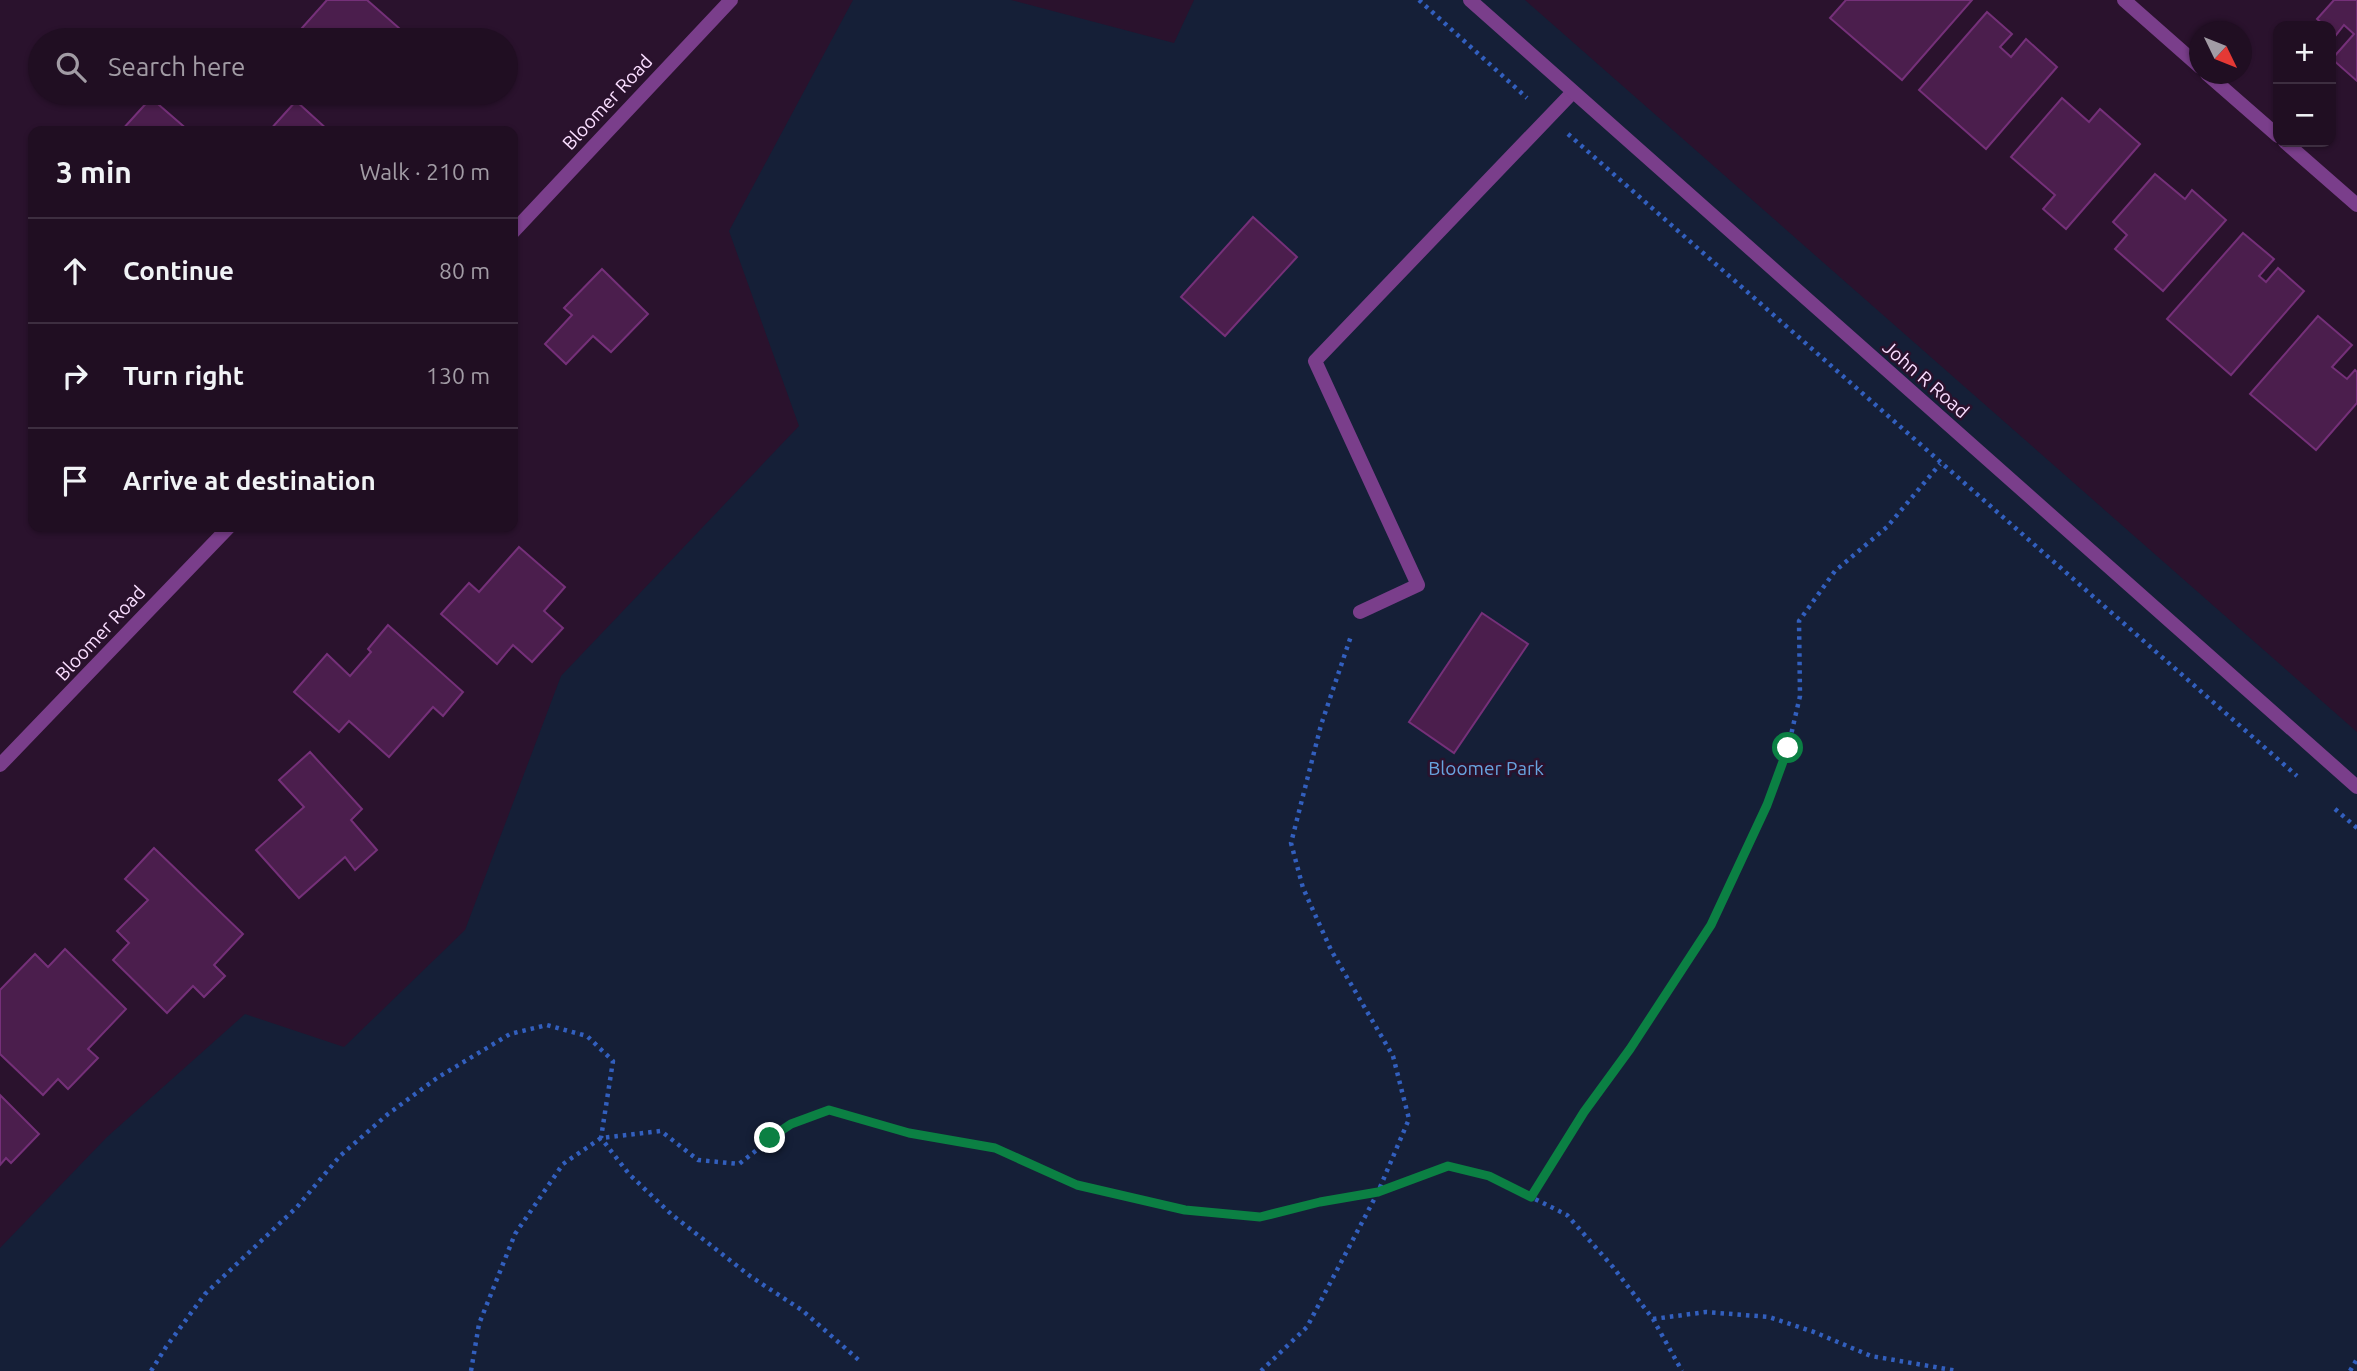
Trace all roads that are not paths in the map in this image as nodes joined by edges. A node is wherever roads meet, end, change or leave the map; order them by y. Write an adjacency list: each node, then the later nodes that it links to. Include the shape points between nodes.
1 (731, 0): 10 (street, Bloomer Road)
2 (1470, 0): 6 (street, John R Road)
3 (2124, 0): 4 (street)
4 (2189, 56)
5 (2218, 84): 7 (street)
6 (1572, 93): 12 (street, via 1315,361 1418,585); 14 (street, John R Road)
7 (2273, 132)
8 (2291, 147): 9 (street)
9 (2357, 205)
10 (518, 227)
11 (224, 532): 13 (street, Bloomer Road)
12 (1360, 612)
13 (0, 765)
14 (2357, 787)

